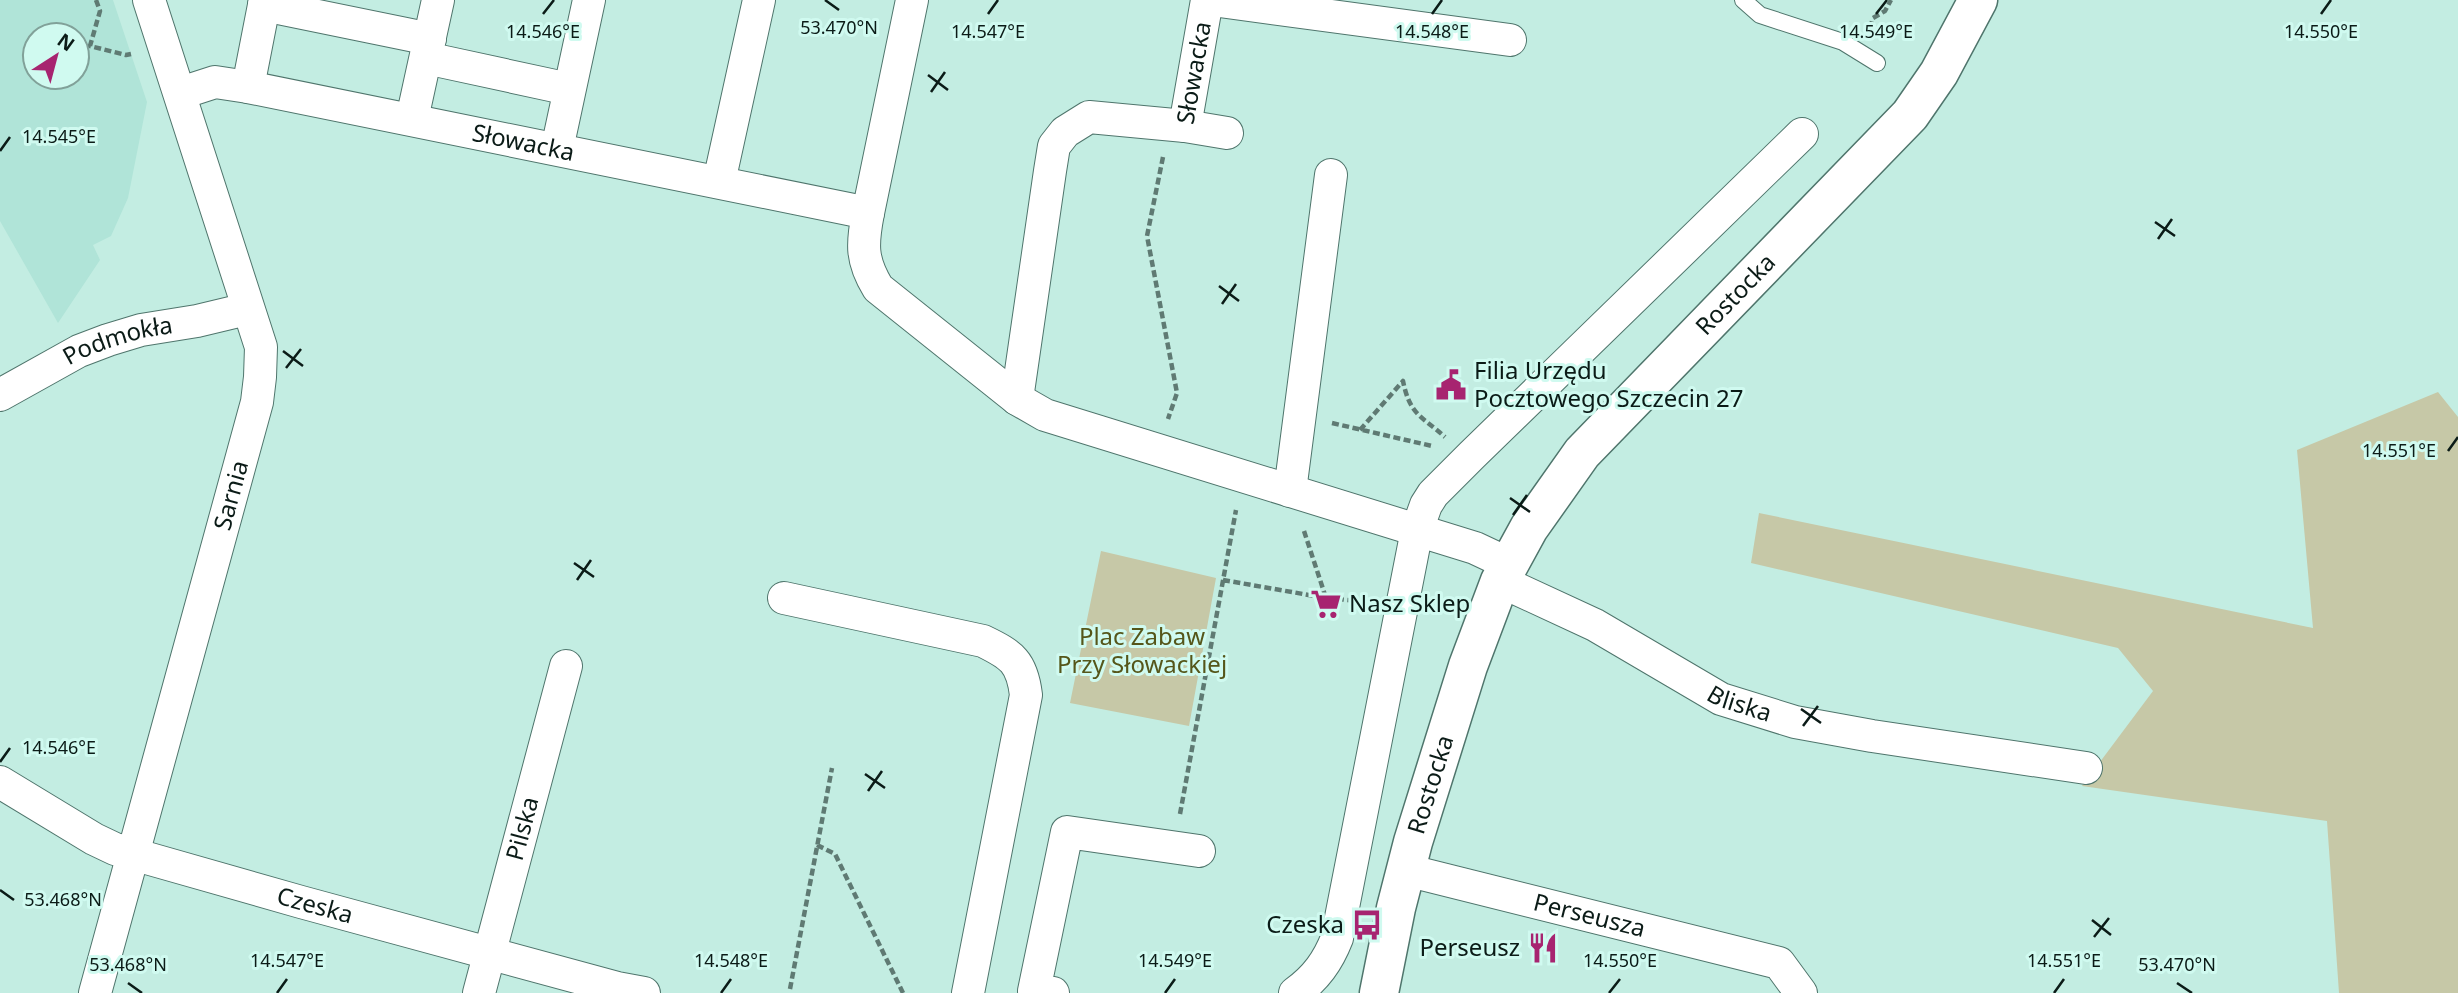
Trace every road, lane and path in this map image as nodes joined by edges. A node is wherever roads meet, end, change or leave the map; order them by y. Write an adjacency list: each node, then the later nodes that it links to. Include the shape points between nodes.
1 (96, 0): 14 (path, via 100,11 90,46 126,55)
2 (149, 0): 19 (street, Sarnia)
3 (438, 0): 13 (street)
4 (589, 0): 18 (street)
5 (759, 0): 26 (street)
6 (1210, 0): 12 (street); 21 (street, Słowacka)
7 (1743, 0): 15 (lane, via 1760,15)
8 (1891, 0): 15 (path, via 1885,11 1873,18)
9 (1978, 0): 39 (street, Rostocka, via 1939,73 1910,115 1582,453)
10 (913, 1): 27 (street)
11 (264, 3): 13 (street); 17 (street)
12 (1510, 40)
13 (428, 49): 18 (street); 20 (street)
14 (135, 52)
15 (1863, 53): 16 (lane)
16 (1877, 63)
17 (248, 87): 19 (street, Słowacka, via 215,82); 20 (street, Słowacka)
18 (569, 89): 24 (street)
19 (181, 93): 28 (street, Sarnia)
20 (412, 119): 24 (street, Słowacka)
21 (1177, 126): 22 (street); 30 (street, Słowacka, via 1089,117 1065,132 1054,146); 31 (path, via 1147,236 1177,393)
22 (1227, 133)
23 (1802, 134): 38 (street, via 1433,494)
24 (557, 149): 26 (street, Słowacka)
25 (1331, 175): 32 (street)
26 (719, 182): 27 (street, Słowacka)
27 (868, 213): 30 (street, via 863,243 869,273 878,288)
28 (247, 309): 29 (street, Podmokła, via 108,340); 50 (street, Sarnia, via 261,351 257,402)
29 (0, 395)
30 (1017, 399): 36 (street, via 1045,415)
31 (1171, 410)
32 (1300, 416): 33 (path); 37 (street)
33 (1360, 430): 34 (path); 35 (path, via 1403,381 1406,398 1417,415 1445,436)
34 (1433, 447)
35 (1446, 449)
36 (1242, 474): 37 (street); 40 (path)
37 (1290, 491): 38 (street); 42 (path)
38 (1416, 530): 39 (street, via 1475,548); 43 (street)
39 (1504, 573): 46 (street, Bliska, via 1721,699 1796,722); 51 (street, Rostocka, via 1464,676)
40 (1223, 580): 42 (path); 49 (path)
41 (784, 598): 59 (street, via 983,641 1018,664 1027,695)
42 (1326, 598): 43 (path)
43 (1402, 605): 60 (street, via 1337,938 1321,970)
44 (566, 666): 52 (street, Pilska)
45 (832, 768): 48 (path)
46 (2086, 768)
47 (0, 782): 50 (street, Czeska, via 94,839)
48 (817, 845): 53 (path); 58 (path, via 835,854)
49 (1187, 849): 54 (street, via 1066,832)
50 (133, 854): 52 (street, Czeska); 55 (street, Sarnia)
51 (1406, 870): 61 (street, Rostocka); 62 (street, Perseusza, via 1779,963)
52 (489, 954): 56 (street, Pilska); 57 (street, Czeska)
53 (790, 989)
54 (1040, 992)
55 (95, 993)
56 (479, 993)
57 (637, 993)
58 (903, 993)
59 (968, 993)
60 (1295, 993)
61 (1379, 993)
62 (1801, 993)

